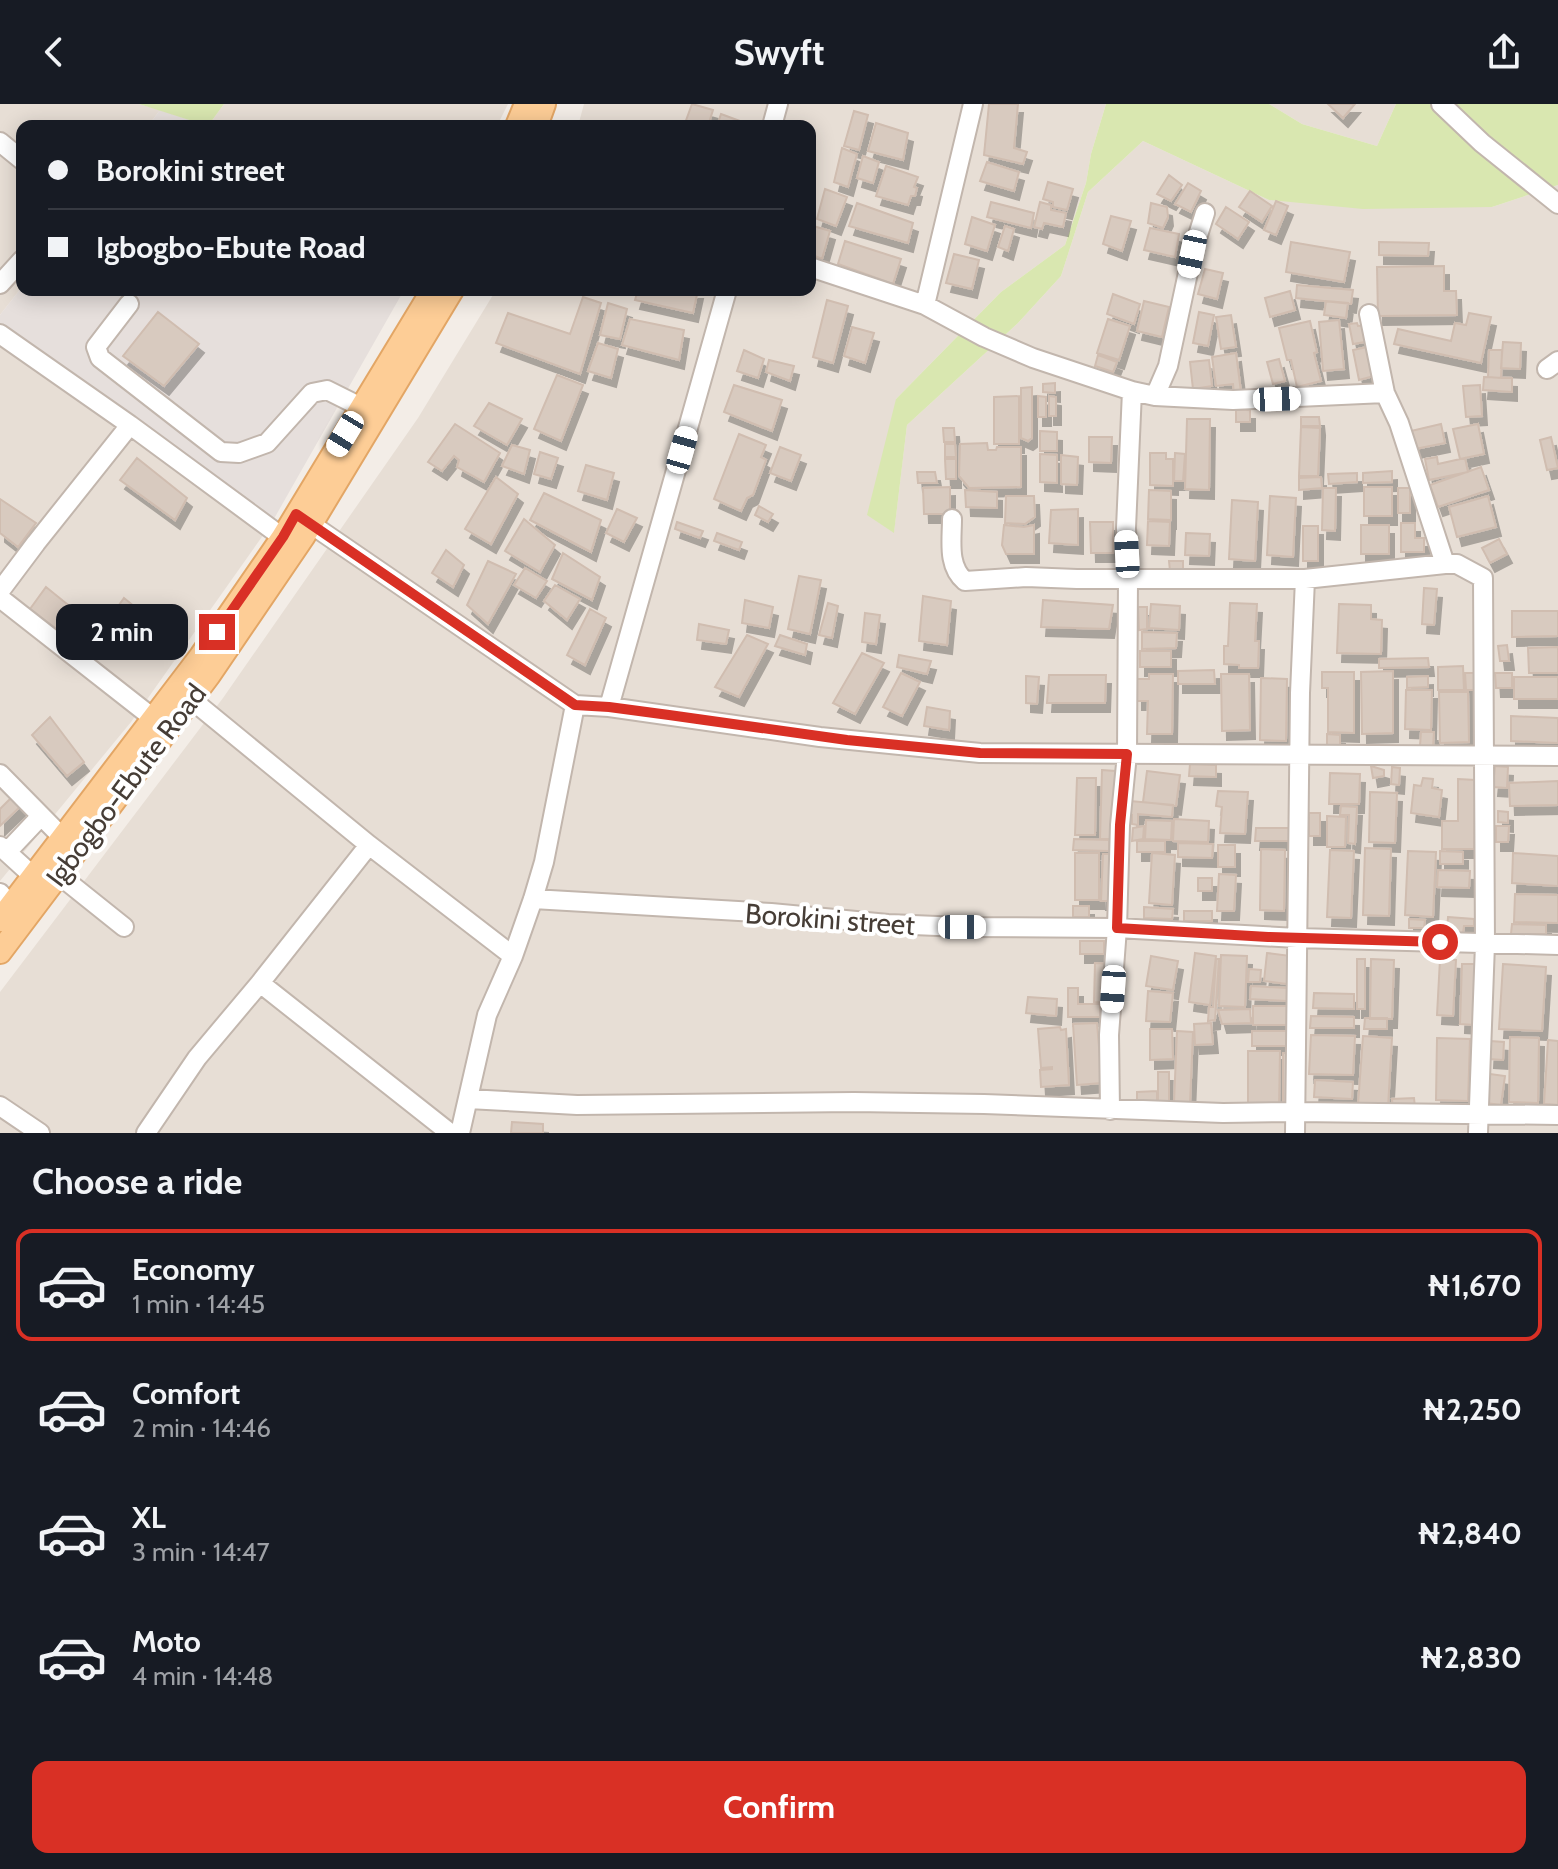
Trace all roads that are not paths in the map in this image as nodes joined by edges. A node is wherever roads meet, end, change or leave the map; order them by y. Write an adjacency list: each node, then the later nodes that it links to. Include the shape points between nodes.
1 (973, 104): 14 (street)
2 (1441, 104): 5 (street)
3 (0, 142): 4 (street)
4 (16, 155)
5 (1558, 204)
6 (1205, 213): 19 (street, via 1168,366)
7 (16, 267): 9 (street)
8 (816, 269): 14 (street)
9 (0, 284)
10 (429, 296): 20 (main road, Igbogbo-Ebute Road)
11 (448, 296): 22 (main road, Igbogbo-Ebute Road)
12 (725, 296): 32 (street)
13 (129, 304): 20 (street, via 96,347 100,358 221,452 239,453 267,443 312,393 327,390)
14 (925, 305): 17 (street, via 1033,358)
15 (1369, 314): 18 (street)
16 (0, 334): 21 (street)
17 (1132, 391): 19 (street); 26 (street)
18 (1385, 393): 19 (street, via 1233,400); 25 (street)
19 (1155, 396)
20 (361, 407): 22 (main road, Igbogbo-Ebute Road)
21 (130, 425): 24 (street); 28 (street)
22 (303, 519): 24 (main road, Igbogbo-Ebute Road); 31 (street)
23 (952, 519): 26 (street, via 953,563 965,581)
24 (290, 542): 30 (main road, Igbogbo-Ebute Road); 33 (main road, Igbogbo-Ebute Road)
25 (1445, 564): 27 (street); 36 (street, via 1457,564 1483,578)
26 (1128, 579): 27 (street); 34 (street)
27 (1305, 579): 35 (street)
28 (0, 591)
29 (0, 598): 33 (street)
30 (192, 700): 41 (street); 43 (main road, Igbogbo-Ebute Road)
31 (575, 705): 32 (street); 45 (street)
32 (609, 707): 34 (street, via 980,753)
33 (153, 718): 40 (main road, Igbogbo-Ebute Road)
34 (1127, 754): 35 (street); 48 (street)
35 (1300, 754): 36 (street); 49 (street)
36 (1485, 756): 37 (street); 50 (street)
37 (1558, 756)
38 (3, 785): 39 (street)
39 (41, 816): 40 (street); 42 (street)
40 (62, 837): 44 (main road, Igbogbo-Ebute Road)
41 (369, 845): 53 (street); 54 (street)
42 (3, 849): 44 (street)
43 (59, 875): 47 (street); 52 (main road, Igbogbo-Ebute Road)
44 (33, 876): 46 (main road, Igbogbo-Ebute Road)
45 (533, 899): 48 (street, Borokini street, via 888,924); 53 (street)
46 (4, 906)
47 (124, 927)
48 (1117, 928): 49 (street, Borokini street); 57 (street)
49 (1297, 938): 50 (street, Borokini street); 58 (street)
50 (1485, 944): 51 (street, Borokini street); 60 (street)
51 (1558, 945)
52 (0, 952)
53 (513, 956): 55 (street, via 487,1015)
54 (260, 983): 62 (street, via 197,1058); 63 (street)
55 (468, 1099): 57 (street, via 577,1105 838,1102); 64 (street)
56 (0, 1106): 61 (street)
57 (1110, 1110): 58 (street)
58 (1296, 1112): 60 (street); 65 (street)
59 (1558, 1115): 60 (street)
60 (1478, 1124)
61 (40, 1133)
62 (146, 1133)
63 (450, 1133)
64 (460, 1133)
65 (1295, 1133)

